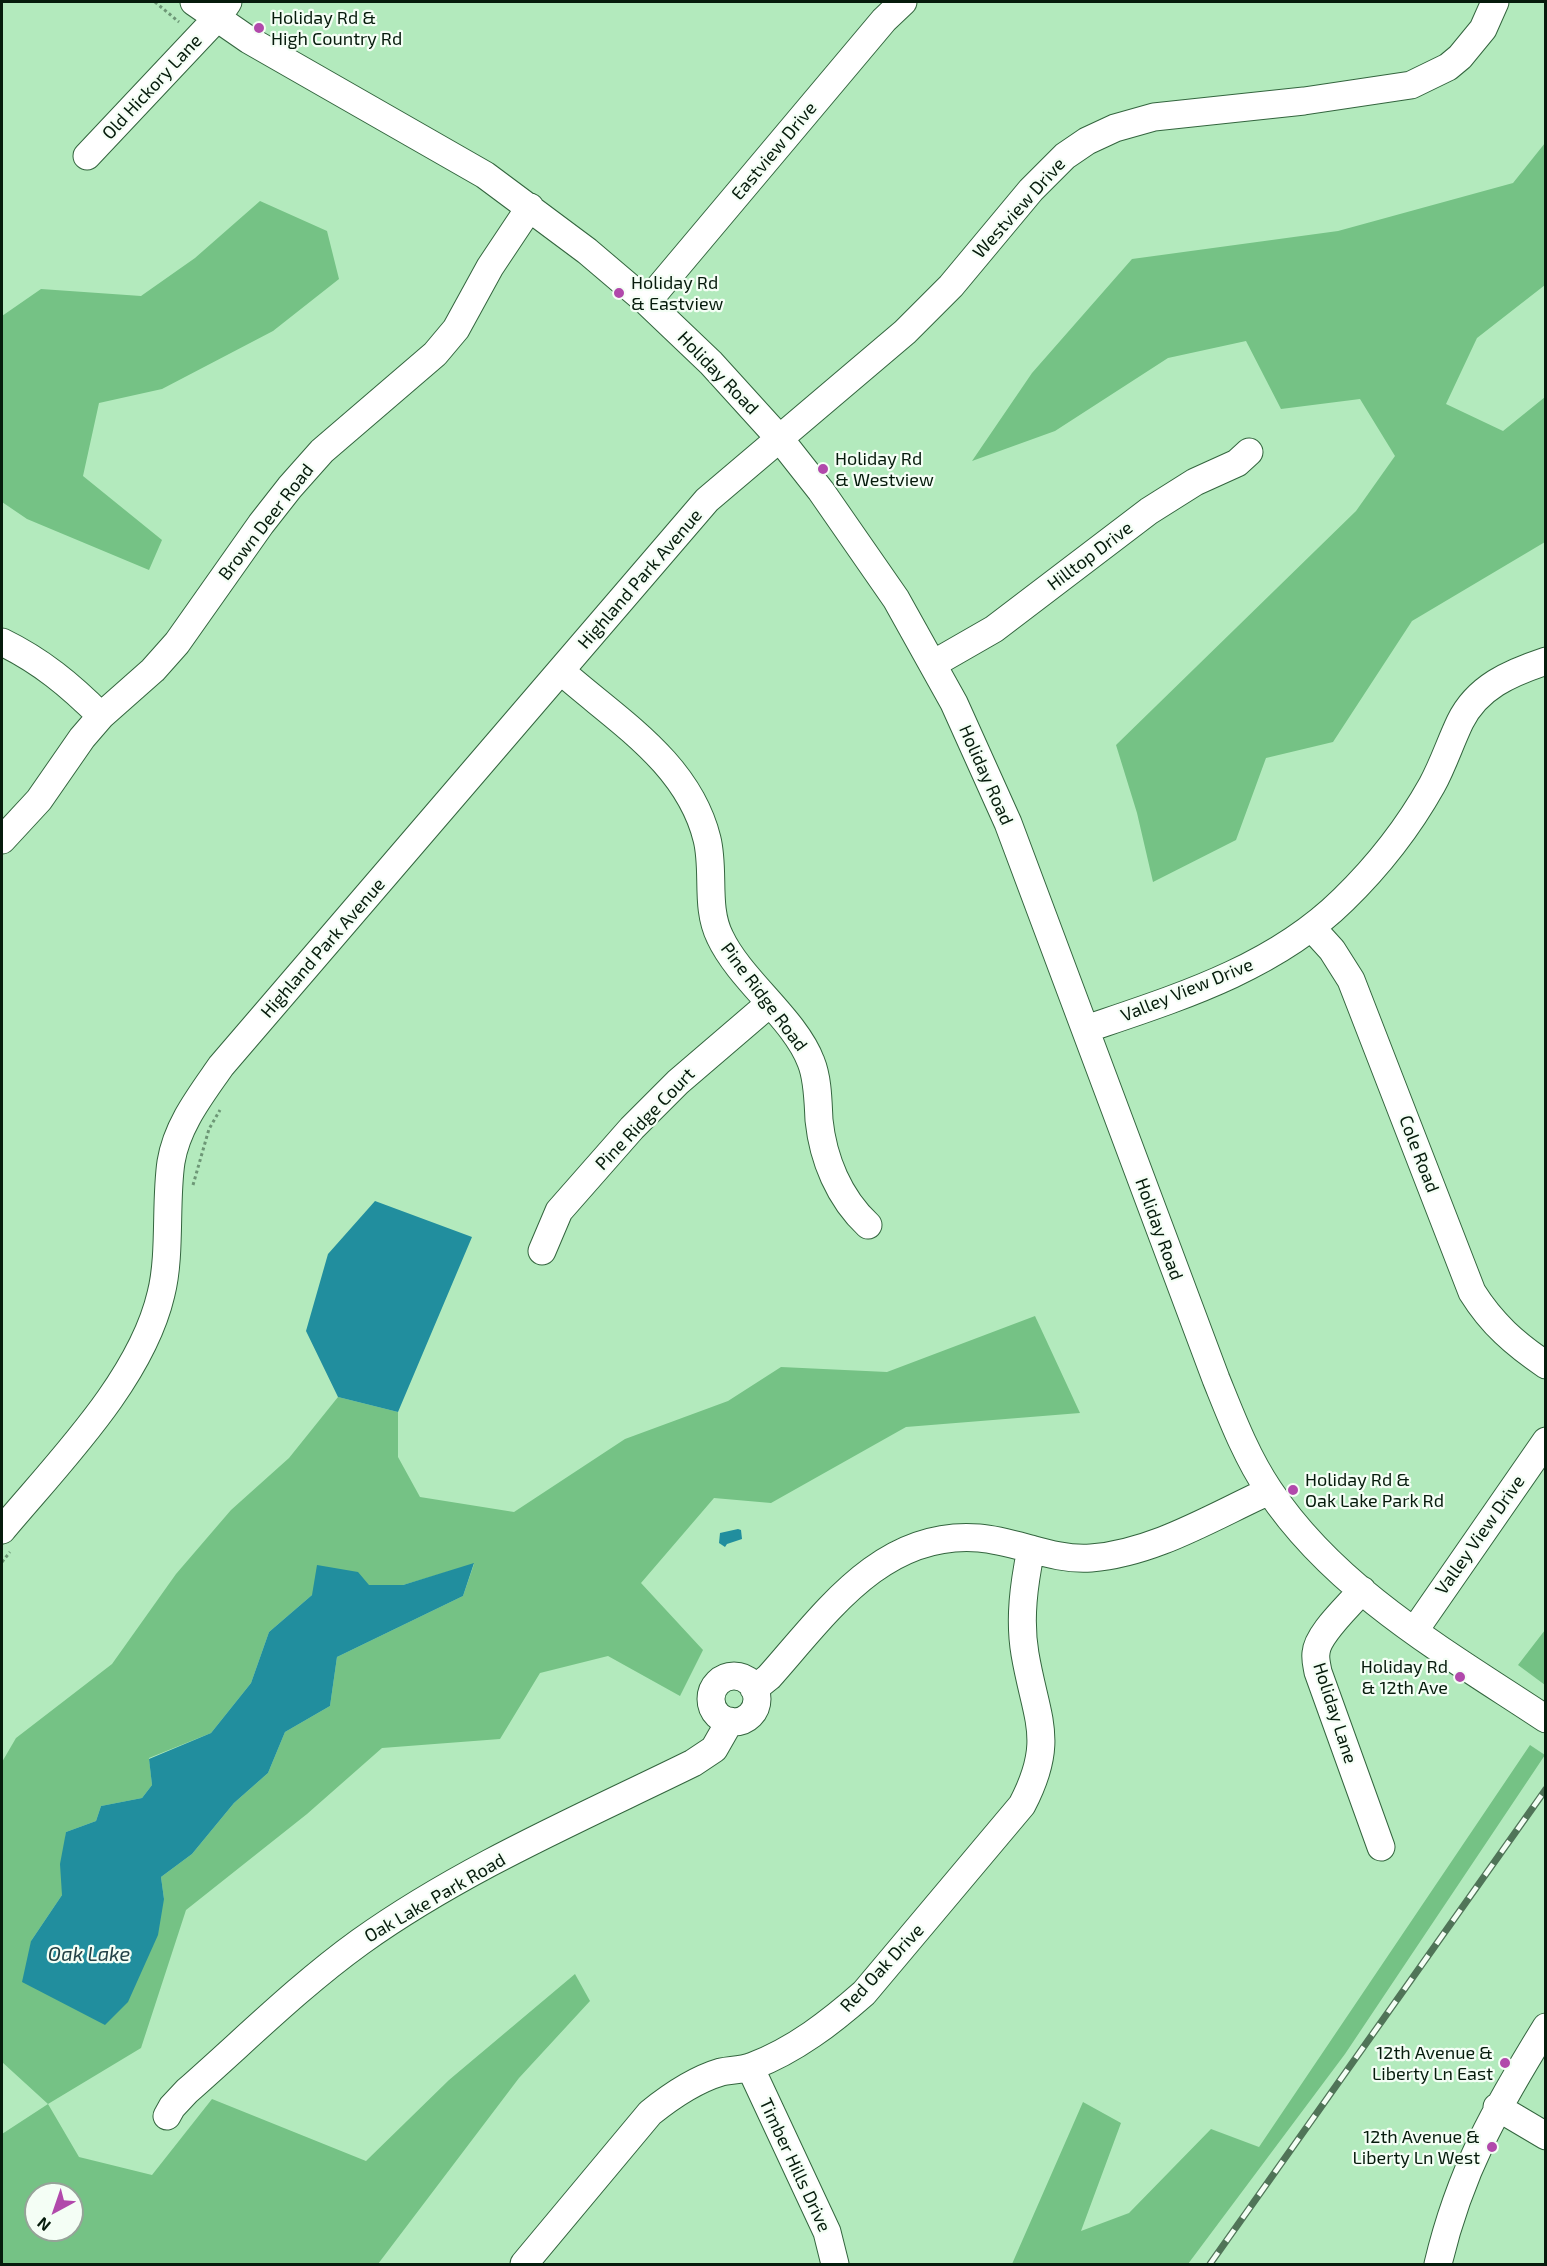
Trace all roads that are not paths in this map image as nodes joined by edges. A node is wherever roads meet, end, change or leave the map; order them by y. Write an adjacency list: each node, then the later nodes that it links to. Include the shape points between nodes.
1 (903, 2): 7 (street, Eastview Drive)
2 (1495, 2): 8 (street, Westview Drive, via 1482,29 1460,57 1411,85 1154,117 1087,141 1065,156 1031,190 951,286 905,332)
3 (223, 10): 4 (street, Holiday Road); 5 (street, Old Hickory Lane); 6 (street, Holiday Road, via 353,101 485,175)
4 (189, 14)
5 (87, 156)
6 (530, 207): 7 (street, Holiday Road); 14 (street, Brown Deer Road, via 490,267 462,320 435,354 322,451 261,524 177,644)
7 (647, 302): 8 (street, Holiday Road, via 711,363)
8 (780, 439): 12 (street, Holiday Road, via 864,549); 13 (street, Highland Park Avenue, via 707,500)
9 (1249, 452): 12 (street, Hilltop Drive, via 1237,463 1194,482 1149,511 994,629)
10 (2, 642): 14 (street, via 64,680)
11 (1545, 661): 16 (street, Valley View Drive, via 1509,673 1473,701 1431,786 1406,823 1373,868)
12 (933, 664): 18 (street, Holiday Road, via 1008,823)
13 (561, 671): 17 (street, Pine Ridge Road, via 680,778 704,824 710,852 712,913 720,937); 24 (street, Highland Park Avenue, via 221,1066 184,1122 171,1160 162,1293 142,1348)
14 (101, 716): 15 (street, Brown Deer Road, via 39,800)
15 (2, 840)
16 (1312, 928): 18 (street, Valley View Drive, via 1224,978); 21 (street, Cole Road, via 1351,980 1472,1292 1504,1335)
17 (769, 1004): 19 (street, Pine Ridge Road, via 812,1062 820,1129 830,1169 850,1208); 20 (street, Pine Ridge Court, via 678,1082 632,1128 559,1212)
18 (1086, 1029): 23 (street, Holiday Road, via 1216,1379)
19 (868, 1225)
20 (542, 1251)
21 (1545, 1365)
22 (1545, 1441): 27 (street, Valley View Drive)
23 (1269, 1491): 25 (street, via 1146,1548 1118,1555 1065,1557); 26 (street, Holiday Road, via 1311,1542)
24 (9, 1537)
25 (1031, 1549): 28 (street, via 978,1538 948,1539 891,1556 849,1587); 33 (street, Red Oak Drive, via 1022,1618 1042,1739 1035,1777 1022,1805 864,1993 803,2041)
26 (1362, 1590): 27 (street, Holiday Road); 31 (street, Holiday Lane, via 1330,1627 1316,1656 1318,1672)
27 (1415, 1630): 29 (street, Holiday Road)
28 (754, 1689): 30 (street, via 757,1699 752,1713 739,1721); 30 (street, via 738,1677 717,1684 712,1704 719,1716)
29 (1543, 1718)
30 (730, 1721): 35 (street, Oak Lake Park Road, via 714,1749 693,1763 499,1860 360,1942 188,2091)
31 (1381, 1847)
32 (1545, 2027): 34 (street)
33 (750, 2067): 37 (street, Red Oak Drive, via 694,2083 650,2113); 38 (street, Timber Hills Drive, via 827,2232)
34 (1497, 2108): 36 (street); 39 (street, via 1464,2178)
35 (167, 2116)
36 (1545, 2136)
37 (524, 2265)
38 (835, 2265)
39 (1438, 2265)

